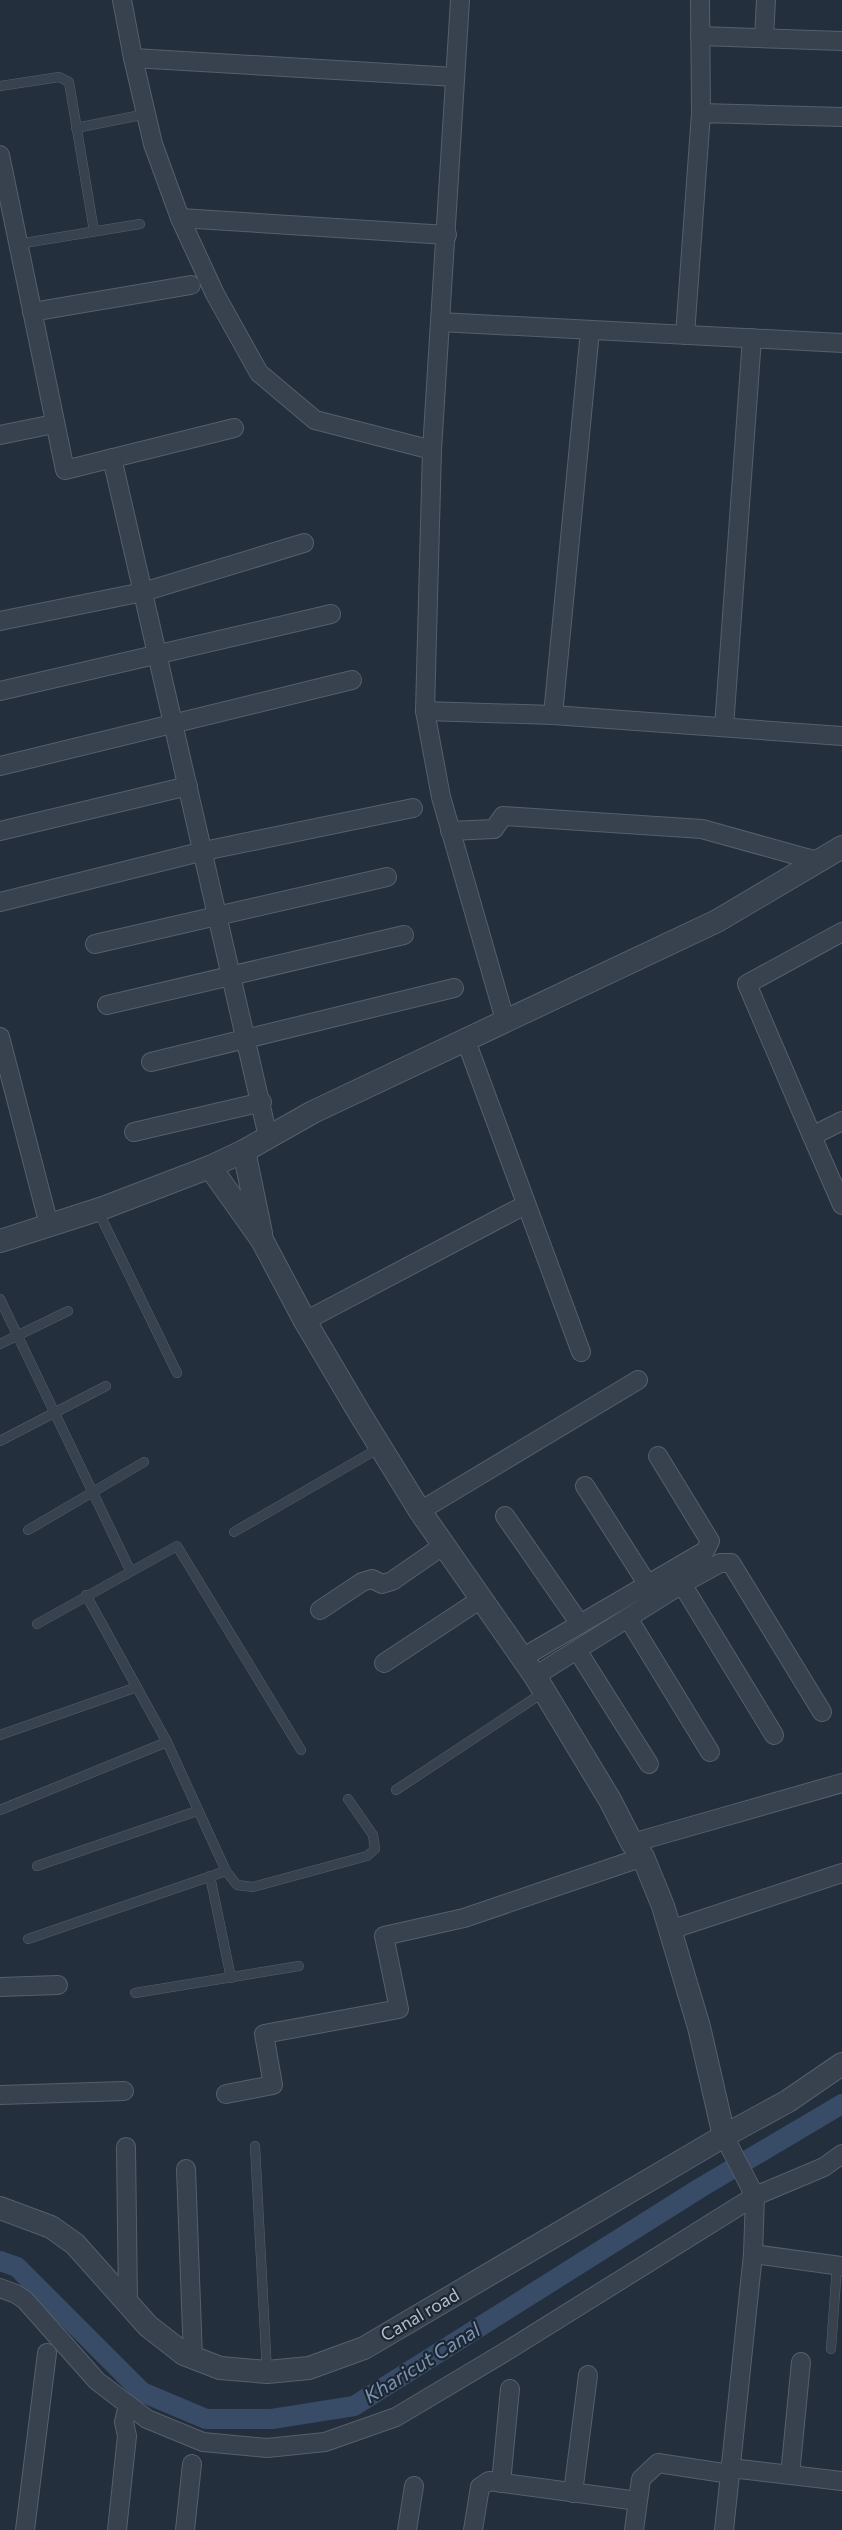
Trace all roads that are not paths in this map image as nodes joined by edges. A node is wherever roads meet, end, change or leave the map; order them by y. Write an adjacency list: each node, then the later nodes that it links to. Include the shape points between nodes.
1 (122, 0): 8 (street)
2 (460, 0): 9 (street)
3 (700, 0): 5 (street)
4 (766, 0): 6 (street)
5 (700, 36): 6 (street); 11 (street)
6 (764, 38): 7 (street)
7 (842, 41)
8 (133, 58): 9 (street); 12 (street)
9 (455, 77): 19 (street)
10 (0, 86): 14 (lane, via 59,77 69,82)
11 (701, 113): 13 (street); 25 (street)
12 (146, 114): 14 (lane); 16 (street)
13 (842, 117)
14 (76, 128): 18 (lane)
15 (0, 155): 20 (street)
16 (180, 218): 19 (street); 31 (street, via 215,294 260,373 315,420)
17 (140, 224): 18 (lane)
18 (94, 231): 20 (lane)
19 (447, 235): 23 (street)
20 (18, 244): 22 (street)
21 (191, 285): 22 (street)
22 (32, 312): 28 (street)
23 (440, 322): 24 (street); 31 (street)
24 (590, 331): 25 (street); 41 (street)
25 (685, 335): 26 (street)
26 (752, 338): 27 (street); 43 (street)
27 (842, 343)
28 (54, 424): 30 (street); 32 (street, via 65,470)
29 (234, 428): 32 (street)
30 (0, 435)
31 (432, 450): 40 (street)
32 (112, 458): 34 (street)
33 (304, 543): 34 (street)
34 (143, 592): 36 (street); 37 (street)
35 (330, 614): 37 (street)
36 (0, 621)
37 (157, 655): 39 (street); 42 (street)
38 (352, 680): 42 (street)
39 (0, 691)
40 (425, 711): 41 (street); 49 (street)
41 (553, 715): 43 (street)
42 (172, 723): 45 (street); 46 (street)
43 (724, 727): 44 (street)
44 (842, 736)
45 (0, 766)
46 (188, 786): 48 (street); 51 (street)
47 (413, 808): 51 (street)
48 (0, 831)
49 (450, 831): 52 (street, via 494,829 503,816 702,829); 62 (street)
50 (842, 847): 52 (street)
51 (204, 851): 54 (street); 55 (street)
52 (817, 861): 62 (street, via 717,921)
53 (387, 877): 55 (street)
54 (0, 902)
55 (218, 915): 58 (street); 59 (street)
56 (842, 932): 70 (street, via 747,984)
57 (404, 935): 59 (street)
58 (95, 944)
59 (230, 977): 61 (street); 65 (street)
60 (454, 988): 65 (street)
61 (107, 1005)
62 (505, 1020): 64 (street)
63 (0, 1037): 77 (street)
64 (465, 1038): 71 (street); 74 (street)
65 (246, 1040): 66 (street); 67 (street)
66 (151, 1062)
67 (262, 1102): 69 (street); 71 (street)
68 (842, 1121): 70 (street)
69 (134, 1132)
70 (812, 1136): 75 (street)
71 (268, 1137): 72 (street)
72 (244, 1151): 73 (street); 78 (street)
73 (210, 1167): 76 (street); 78 (street)
74 (525, 1204): 82 (street); 85 (street)
75 (842, 1205)
76 (97, 1209): 77 (street); 86 (lane)
77 (49, 1225): 79 (street)
78 (262, 1240): 82 (street)
79 (0, 1241)
80 (0, 1299): 83 (lane)
81 (68, 1311): 83 (lane)
82 (305, 1321): 91 (street)
83 (17, 1335): 84 (lane); 89 (lane)
84 (0, 1344)
85 (581, 1352)
86 (177, 1373)
87 (638, 1380): 96 (street)
88 (106, 1386): 89 (lane)
89 (54, 1413): 90 (lane); 95 (lane)
90 (0, 1441)
91 (381, 1447): 96 (street); 99 (lane)
92 (658, 1456): 103 (street, via 710,1541 705,1551)
93 (144, 1462): 95 (lane)
94 (585, 1486): 103 (street)
95 (92, 1493): 98 (lane); 101 (lane)
96 (420, 1511): 100 (street)
97 (505, 1516): 109 (street)
98 (28, 1530)
99 (234, 1532)
100 (444, 1545): 105 (street); 106 (street, via 392,1581 362,1582)
101 (130, 1570): 104 (lane); 118 (lane, via 177,1546)
102 (682, 1584): 107 (street); 114 (street, via 720,1563 731,1563); 116 (street)
103 (648, 1585): 109 (street)
104 (86, 1595): 108 (lane); 113 (lane)
105 (481, 1599): 111 (street); 112 (street)
106 (320, 1610)
107 (628, 1618): 110 (street); 119 (street)
108 (37, 1623)
109 (580, 1624): 112 (street)
110 (577, 1650): 112 (street); 120 (street)
111 (384, 1663)
112 (534, 1676): 122 (lane); 126 (street)
113 (137, 1687): 115 (lane); 117 (lane)
114 (822, 1712)
115 (0, 1735)
116 (774, 1735)
117 (167, 1742): 124 (lane); 125 (lane)
118 (301, 1750)
119 (710, 1752)
120 (649, 1764)
121 (842, 1783): 126 (street)
122 (396, 1790)
123 (348, 1799): 128 (lane, via 374,1835 375,1849 367,1856 253,1887 237,1885)
124 (0, 1810)
125 (197, 1811): 127 (lane); 128 (lane)
126 (638, 1850): 131 (street); 140 (street, via 464,1918 384,1936 399,2009 264,2034 273,2085)
127 (37, 1866)
128 (226, 1871): 130 (lane)
129 (842, 1873): 131 (street)
130 (210, 1876): 132 (lane); 134 (lane)
131 (670, 1930): 142 (street)
132 (28, 1939)
133 (299, 1966): 134 (lane)
134 (231, 1978): 137 (lane)
135 (58, 1985): 136 (street)
136 (0, 1987)
137 (135, 1993)
138 (842, 2064): 142 (street, Canal road)
139 (124, 2091): 141 (street)
140 (226, 2094)
141 (0, 2095)
142 (728, 2143): 147 (street); 157 (street, Canal road, via 364,2348 309,2368)
143 (255, 2146): 157 (lane)
144 (126, 2147): 152 (street)
145 (842, 2154): 147 (street, via 824,2167)
146 (186, 2169): 155 (street)
147 (763, 2194): 149 (street); 160 (street, via 396,2416 325,2442 267,2448 203,2442 147,2419)
148 (0, 2208): 152 (street, Canal road, via 51,2226 75,2244)
149 (753, 2254): 150 (street); 162 (street)
150 (840, 2266): 153 (lane)
151 (0, 2288): 160 (street, via 25,2300 97,2381)
152 (128, 2304): 155 (street, Canal road, via 148,2326)
153 (831, 2349)
154 (47, 2353): 170 (street)
155 (193, 2358): 157 (street, Canal road, via 220,2368)
156 (801, 2362): 163 (street)
157 (267, 2372)
158 (588, 2375): 167 (street)
159 (510, 2389): 165 (street)
160 (128, 2405): 171 (street)
161 (192, 2464): 172 (street)
162 (731, 2471): 163 (street); 168 (street, via 658,2463 641,2479); 169 (street)
163 (790, 2475): 164 (street)
164 (842, 2481)
165 (501, 2483): 167 (street); 174 (street, via 489,2481 480,2487)
166 (414, 2486): 173 (street)
167 (573, 2493): 168 (street)
168 (638, 2501): 175 (street)
169 (729, 2529)
170 (25, 2530)
171 (117, 2530)
172 (185, 2530)
173 (407, 2530)
174 (473, 2530)
175 (634, 2530)

